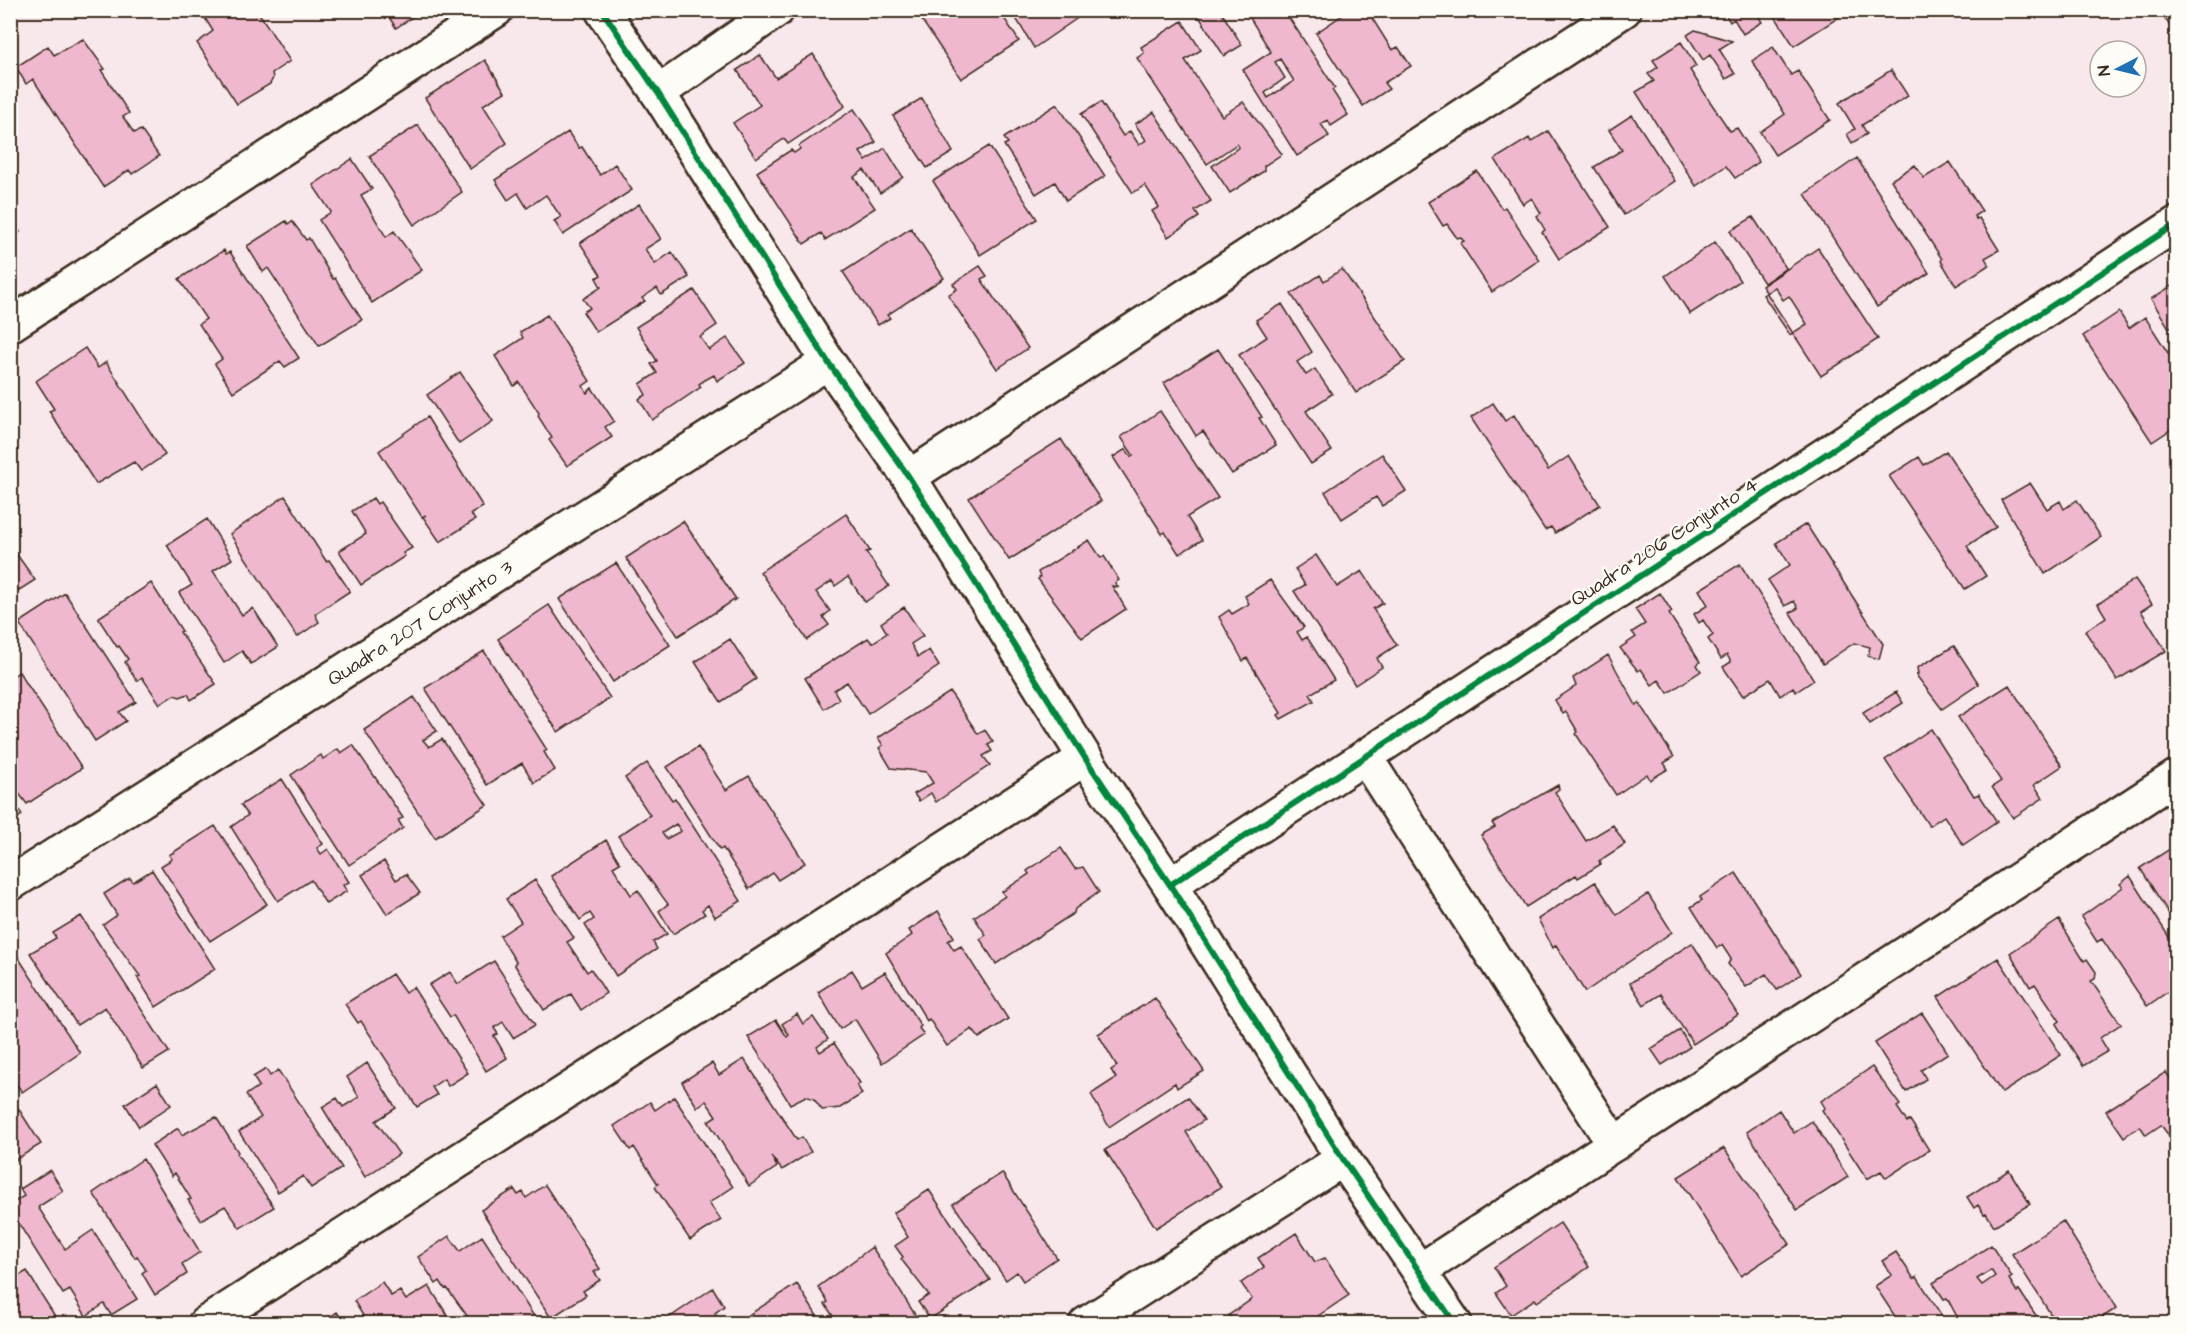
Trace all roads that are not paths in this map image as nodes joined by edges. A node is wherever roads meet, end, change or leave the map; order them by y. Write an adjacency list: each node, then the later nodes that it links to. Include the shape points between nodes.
1 (496, 10): 7 (street)
2 (602, 10): 5 (street)
3 (777, 10): 5 (street)
4 (1624, 10): 9 (street)
5 (658, 93): 8 (street)
6 (2176, 224): 10 (street, Quadra 206 Conjunto 4)
7 (10, 325)
8 (828, 362): 9 (street); 13 (street, Quadra 207 Conjunto 3)
9 (909, 477): 11 (street)
10 (1365, 757): 14 (street, Quadra 206 Conjunto 4); 15 (street)
11 (1085, 758): 14 (street); 18 (street)
12 (2176, 777): 15 (street)
13 (10, 884)
14 (1170, 885): 16 (street)
15 (1614, 1144): 17 (street)
16 (1343, 1159): 17 (street); 19 (street)
17 (1421, 1270): 20 (street)
18 (205, 1323)
19 (1086, 1323)
20 (1455, 1323)

